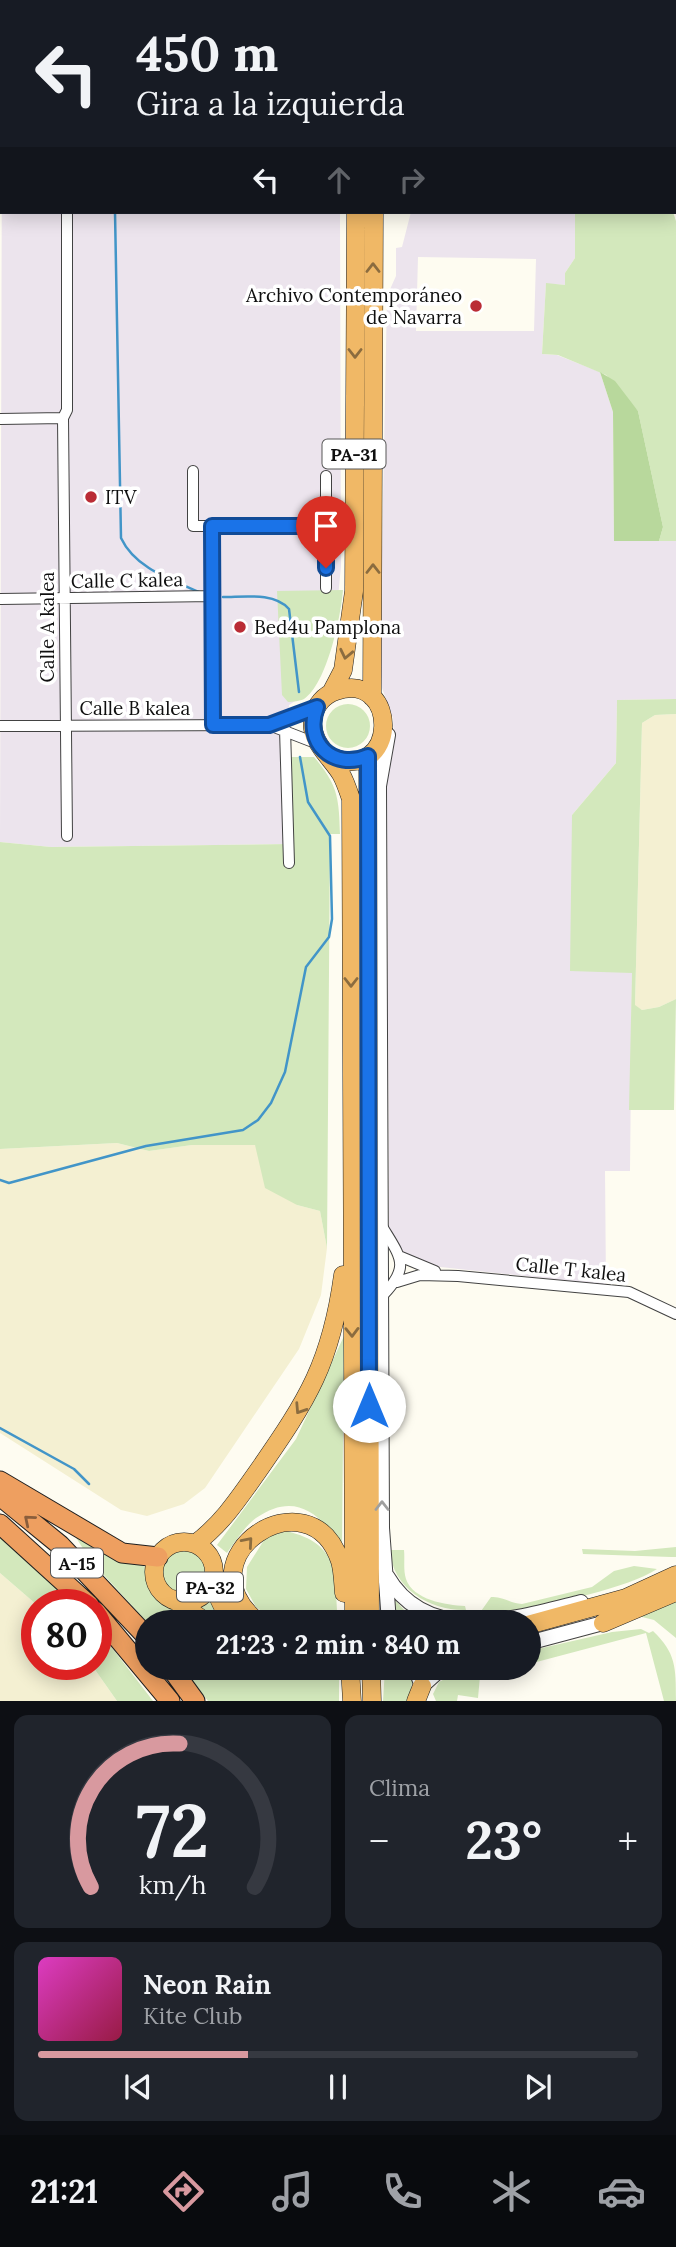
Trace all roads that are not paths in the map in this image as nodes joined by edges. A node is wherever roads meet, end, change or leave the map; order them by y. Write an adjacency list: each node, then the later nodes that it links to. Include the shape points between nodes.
1 (67, 214): 4 (street, Calle A kalea, via 67,410)
2 (356, 214): 15 (highway, PA-31, one-way to 15, via 354,591 343,670)
3 (374, 214): 14 (highway, PA-31, one-way to 3)
4 (63, 418): 5 (street); 12 (street, Calle A kalea)
5 (0, 419)
6 (193, 471): 8 (street, via 193,526)
7 (326, 476): 9 (street)
8 (212, 526): 9 (street); 11 (street)
9 (326, 526): 10 (street)
10 (326, 589)
11 (213, 596): 12 (street, Calle C kalea); 17 (street)
12 (65, 598): 13 (street, Calle C kalea); 20 (street, Calle A kalea)
13 (0, 599)
14 (372, 691): 15 (highway); 23 (highway, PA-31, via 385,727); 27 (street, via 385,705 390,726 379,786)
15 (331, 693): 16 (highway, PA-31)
16 (317, 707): 18 (street); 22 (highway, via 312,726)
17 (213, 725): 18 (street, Calle B kalea); 20 (street, Calle B kalea)
18 (269, 725): 21 (street)
19 (0, 726): 20 (street, Calle B kalea)
20 (66, 726): 24 (street, Calle A kalea)
21 (285, 729): 22 (street); 25 (street)
22 (324, 750): 23 (highway, via 349,761); 26 (highway, one-way to 26, via 351,799)
23 (368, 756): 50 (highway, PA-31)
24 (67, 836)
25 (289, 863)
26 (351, 1202): 36 (highway, one-way to 36, via 338,1312 319,1374 230,1511); 49 (highway, one-way to 49)
27 (380, 1223): 28 (street); 31 (street)
28 (400, 1256): 29 (street, Calle T kalea, via 423,1268); 30 (street)
29 (458, 1276): 30 (street, Calle T kalea, via 420,1275); 32 (street, Calle T kalea, via 629,1292)
30 (397, 1282): 31 (street)
31 (380, 1298): 38 (street, one-way to 31)
32 (676, 1314)
33 (0, 1480): 37 (highway, via 122,1553)
34 (0, 1496): 54 (highway, A-15, one-way to 34, via 60,1545)
35 (0, 1524): 42 (highway, A-15)
36 (195, 1544): 37 (highway, PA-32, via 178,1542); 40 (highway, PA-32, via 204,1549 213,1565)
37 (158, 1557): 44 (highway, PA-32, via 158,1586)
38 (385, 1574): 39 (street, via 416,1610 467,1622 554,1609); 51 (street)
39 (676, 1574): 52 (highway, via 626,1598)
40 (212, 1584): 44 (highway, PA-32, via 195,1600); 46 (highway, PA-32)
41 (676, 1584): 55 (highway, via 588,1617)
42 (71, 1589)
43 (676, 1592): 53 (highway)
44 (173, 1600): 45 (highway, PA-32)
45 (188, 1610)
46 (227, 1610)
47 (248, 1610): 48 (highway, one-way to 48, via 236,1596 233,1583 240,1551 254,1535 272,1524 287,1522 310,1527 333,1546 341,1563)
48 (346, 1610)
49 (354, 1610)
50 (370, 1610)
51 (388, 1610)
52 (541, 1621)
53 (603, 1623): 57 (street)
54 (135, 1624)
55 (541, 1628)
56 (112, 1631): 63 (highway)
57 (541, 1640)
58 (180, 1680): 64 (highway)
59 (352, 1680): 65 (highway)
60 (371, 1680): 66 (highway)
61 (431, 1680): 62 (street)
62 (419, 1694)
63 (170, 1701)
64 (195, 1701)
65 (353, 1701)
66 (372, 1701)

